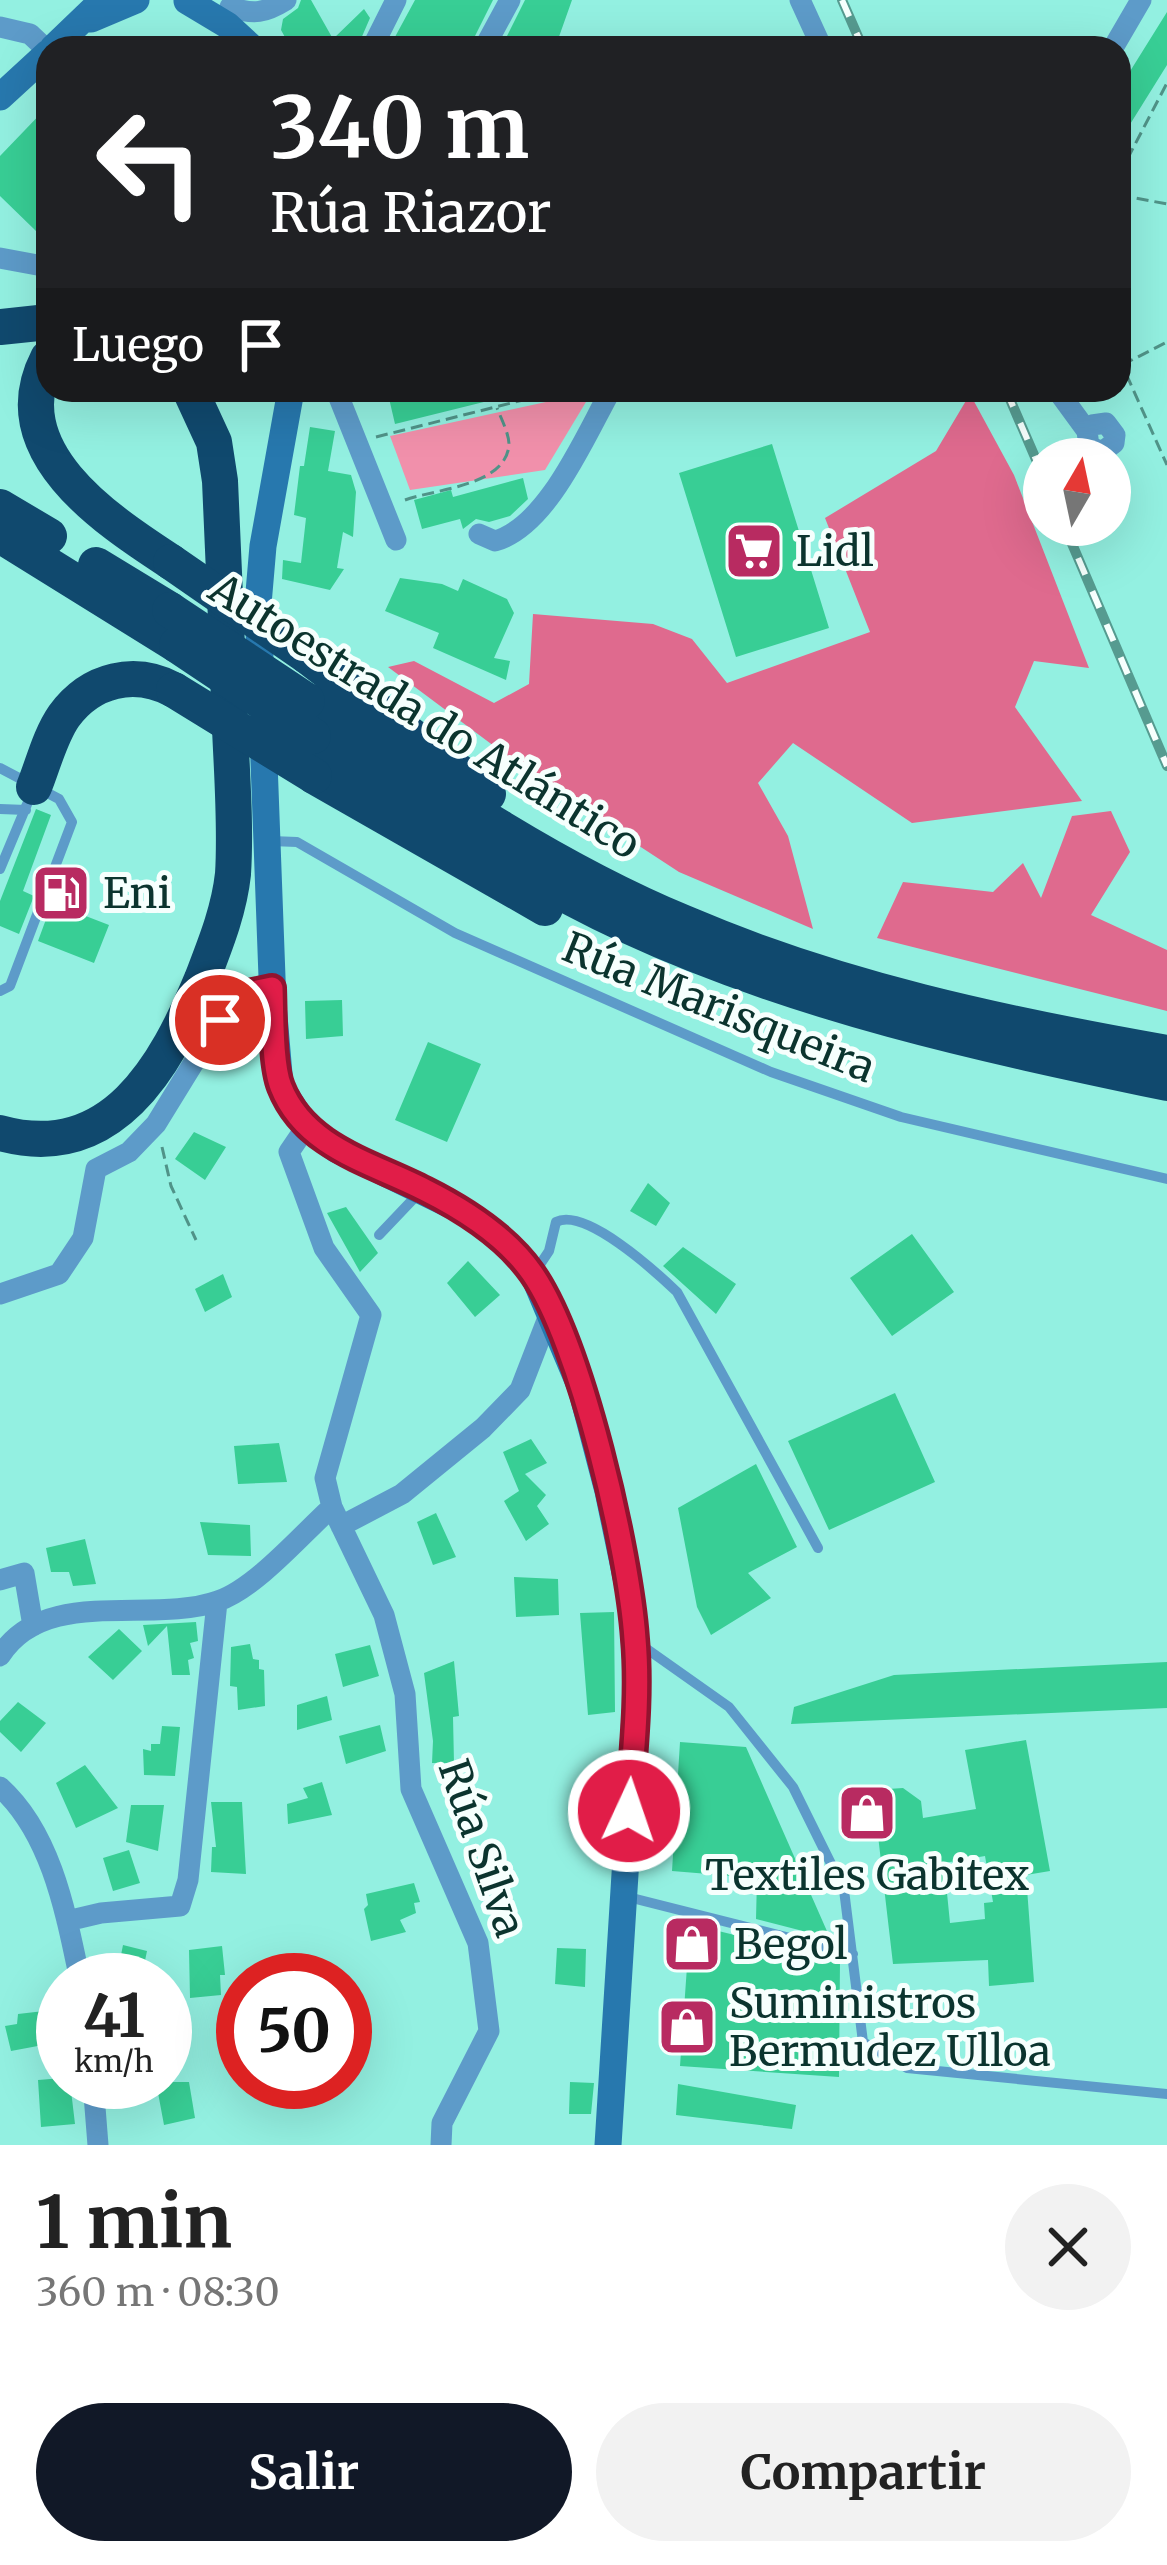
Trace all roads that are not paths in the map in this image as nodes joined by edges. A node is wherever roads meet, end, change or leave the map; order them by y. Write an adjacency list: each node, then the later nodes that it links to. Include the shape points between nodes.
1 (103, 0): 11 (main road)
2 (136, 0): 11 (main road)
3 (176, 0): 9 (main road)
4 (286, 0): 10 (street, via 266,13)
5 (396, 0): 16 (street)
6 (510, 0): 17 (street)
7 (800, 0): 18 (street)
8 (1141, 0): 19 (street)
9 (190, 1): 14 (main road)
10 (228, 4): 15 (main road)
11 (76, 26): 13 (main road)
12 (0, 27): 20 (street)
13 (66, 36)
14 (237, 36)
15 (245, 36)
16 (378, 36)
17 (490, 36)
18 (816, 36)
19 (1120, 36)
20 (36, 39)
21 (36, 64): 22 (main road)
22 (0, 97)
23 (0, 258): 24 (street)
24 (36, 261)
25 (36, 323): 26 (highway)
26 (0, 327)
27 (36, 371): 45 (highway, bridge, via 20,424 41,472 307,656 549,840)
28 (179, 402): 51 (highway, via 204,463 219,818 214,894 158,1039 118,1093 66,1121)
29 (196, 402): 53 (highway, via 220,481 234,839 228,905 183,1024 129,1103 75,1133)
30 (289, 402): 43 (main road, via 258,604)
31 (341, 402): 38 (street)
32 (604, 402): 36 (street, via 527,524 495,541)
33 (1066, 402): 34 (street)
34 (1087, 431)
35 (0, 507): 39 (highway, Autoestrada do Atlántico)
36 (479, 534)
37 (0, 535): 39 (highway, Autoestrada do Atlántico)
38 (396, 540)
39 (173, 628): 40 (highway, bridge)
40 (310, 719): 45 (highway, Autoestrada do Atlántico); 48 (highway, Autoestrada do Atlántico, via 532,875 622,923)
41 (14, 784): 42 (lane); 44 (lane); 47 (lane, via 59,799 71,823 10,986); 48 (highway, bridge, via 78,700 99,686 142,677 475,872 637,952 750,994)
42 (0, 809)
43 (268, 841): 46 (main road); 54 (lane, Rúa Marisqueira, via 297,842 455,933 772,1072 901,1117)
44 (0, 869)
45 (582, 874): 49 (highway, Autoestrada do Atlántico, via 680,922 851,983)
46 (272, 988): 52 (main road, via 280,1086); 58 (street, via 244,994 156,1124 129,1152 96,1169 83,1238 59,1274)
47 (0, 991)
48 (823, 1002): 50 (highway, Autoestrada do Atlántico)
49 (1167, 1053)
50 (1167, 1083)
51 (0, 1114)
52 (306, 1126): 55 (main road, via 336,1149); 60 (street, via 289,1152 323,1248 371,1315 325,1478)
53 (0, 1133)
54 (1167, 1179)
55 (423, 1188): 56 (lane); 57 (main road, via 505,1241)
56 (379, 1235)
57 (533, 1274): 59 (main road); 61 (lane, via 556,1222 566,1217 646,1262 677,1292)
58 (0, 1294)
59 (551, 1310): 60 (street, via 520,1390 402,1494); 65 (main road, via 608,1491)
60 (337, 1516): 63 (street); 75 (street, Rúa Silva, via 384,1615 405,1694 412,1789 478,1943 489,2031 442,2123)
61 (818, 1548)
62 (0, 1580): 64 (street, via 24,1573)
63 (217, 1602): 64 (street, via 57,1615); 69 (street, via 180,1906)
64 (33, 1627): 66 (street)
65 (636, 1641): 68 (main road); 71 (lane, via 729,1707 793,1787 844,1890)
66 (0, 1656)
67 (0, 1787): 69 (street, via 45,1850)
68 (625, 1897): 71 (lane); 76 (main road)
69 (67, 1921): 70 (street)
70 (74, 1953)
71 (853, 1954): 72 (lane, via 863,2042 907,2068)
72 (1167, 2093)
73 (95, 2109): 74 (street)
74 (98, 2145)
75 (441, 2145)
76 (608, 2145)

